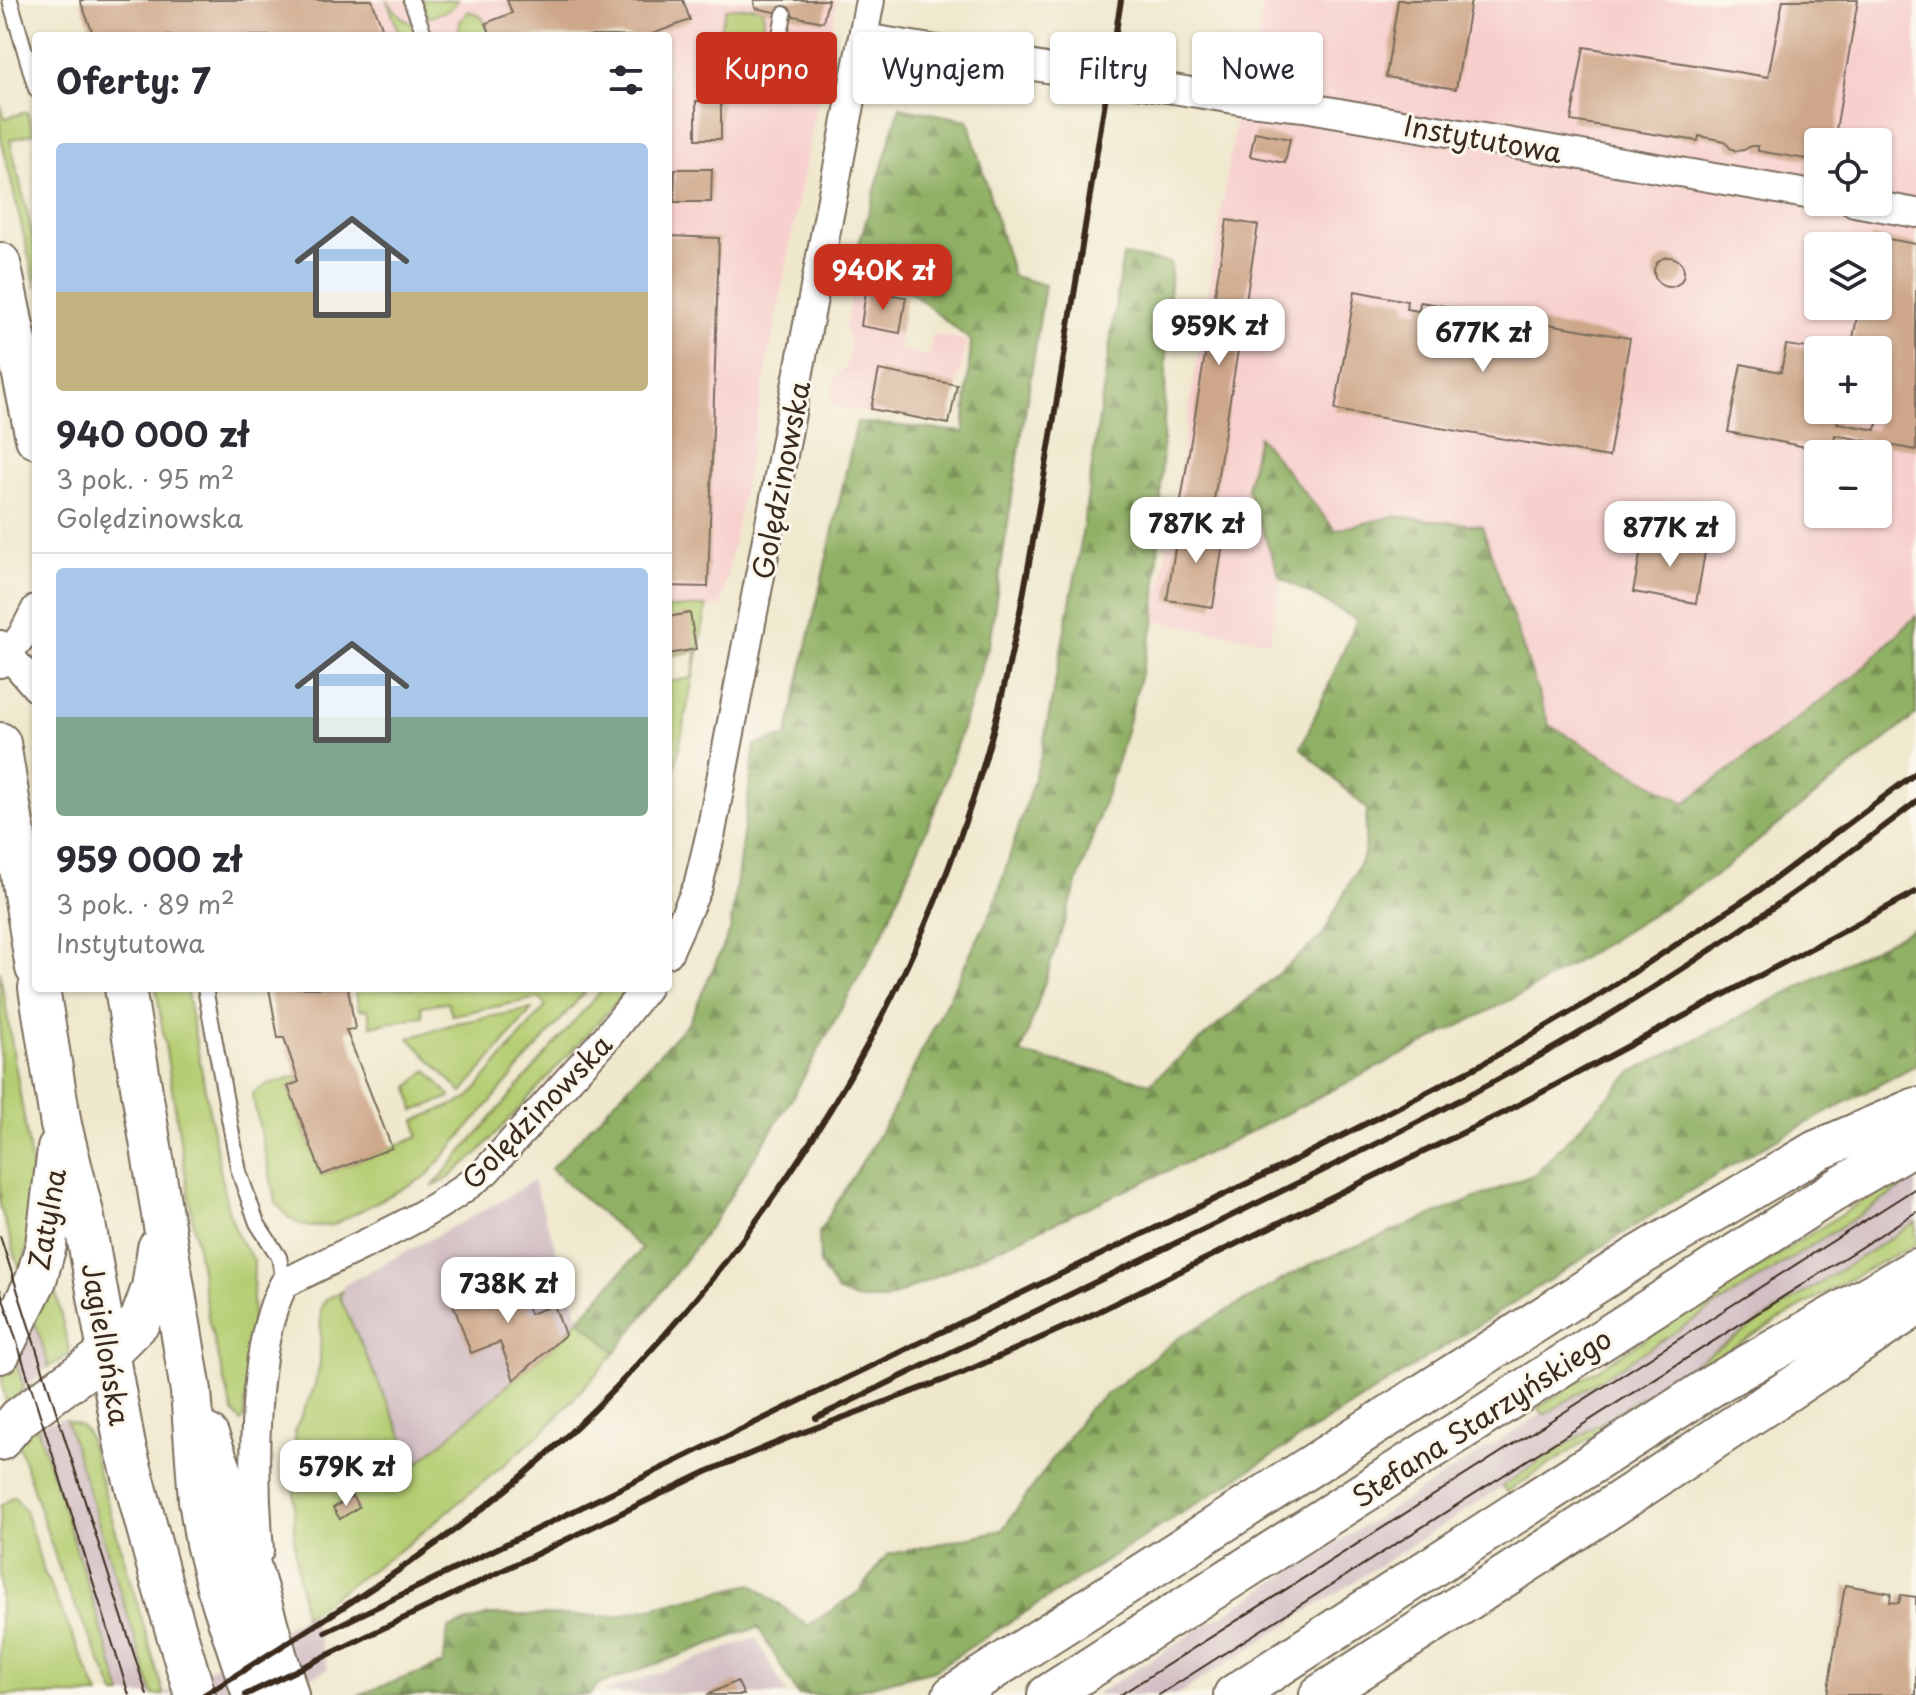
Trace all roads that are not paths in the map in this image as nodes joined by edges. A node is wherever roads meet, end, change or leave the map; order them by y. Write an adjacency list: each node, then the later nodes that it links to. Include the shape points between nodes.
1 (10, 0): 9 (lane)
2 (411, 0): 5 (lane)
3 (870, 0): 7 (street, Golędzinowska)
4 (784, 14): 6 (lane)
5 (423, 32)
6 (781, 32)
7 (865, 32)
8 (1034, 66): 11 (street, Instytutowa)
9 (32, 75)
10 (853, 95): 21 (street, Golędzinowska, via 711,832 698,886)
11 (1804, 194)
12 (1892, 209): 13 (street)
13 (1916, 213)
14 (0, 263): 15 (main road)
15 (32, 419)
16 (32, 614): 17 (street)
17 (3, 654): 18 (street)
18 (32, 683)
19 (0, 743): 20 (main road)
20 (32, 943)
21 (672, 944)
22 (40, 992): 27 (main road, Jagiellońska)
23 (126, 992): 29 (main road)
24 (206, 992): 31 (lane, via 242,1182 257,1223 279,1257)
25 (643, 992): 31 (street, Golędzinowska, via 464,1190)
26 (1916, 1108): 42 (main road, via 1816,1151 1634,1259)
27 (61, 1125): 33 (main road, Zatylna, via 46,1245 36,1280); 34 (main road, Jagiellońska)
28 (1916, 1143): 38 (main road, Stefana Starzyńskiego)
29 (162, 1220): 34 (main road, via 152,1288 140,1321); 35 (main road)
30 (1916, 1269): 43 (main road, via 1715,1384)
31 (284, 1284): 37 (street, via 265,1333 258,1401 256,1515)
32 (1916, 1306): 44 (main road)
33 (0, 1353)
34 (108, 1353): 36 (main road, via 28,1411); 39 (main road, Jagiellońska, via 125,1446)
35 (191, 1391): 37 (main road, via 225,1480); 40 (main road, via 206,1543)
36 (0, 1440)
37 (264, 1614): 41 (main road)
38 (1054, 1691)
39 (195, 1695)
40 (253, 1695)
41 (288, 1695)
42 (953, 1695)
43 (1234, 1695)
44 (1320, 1695)

